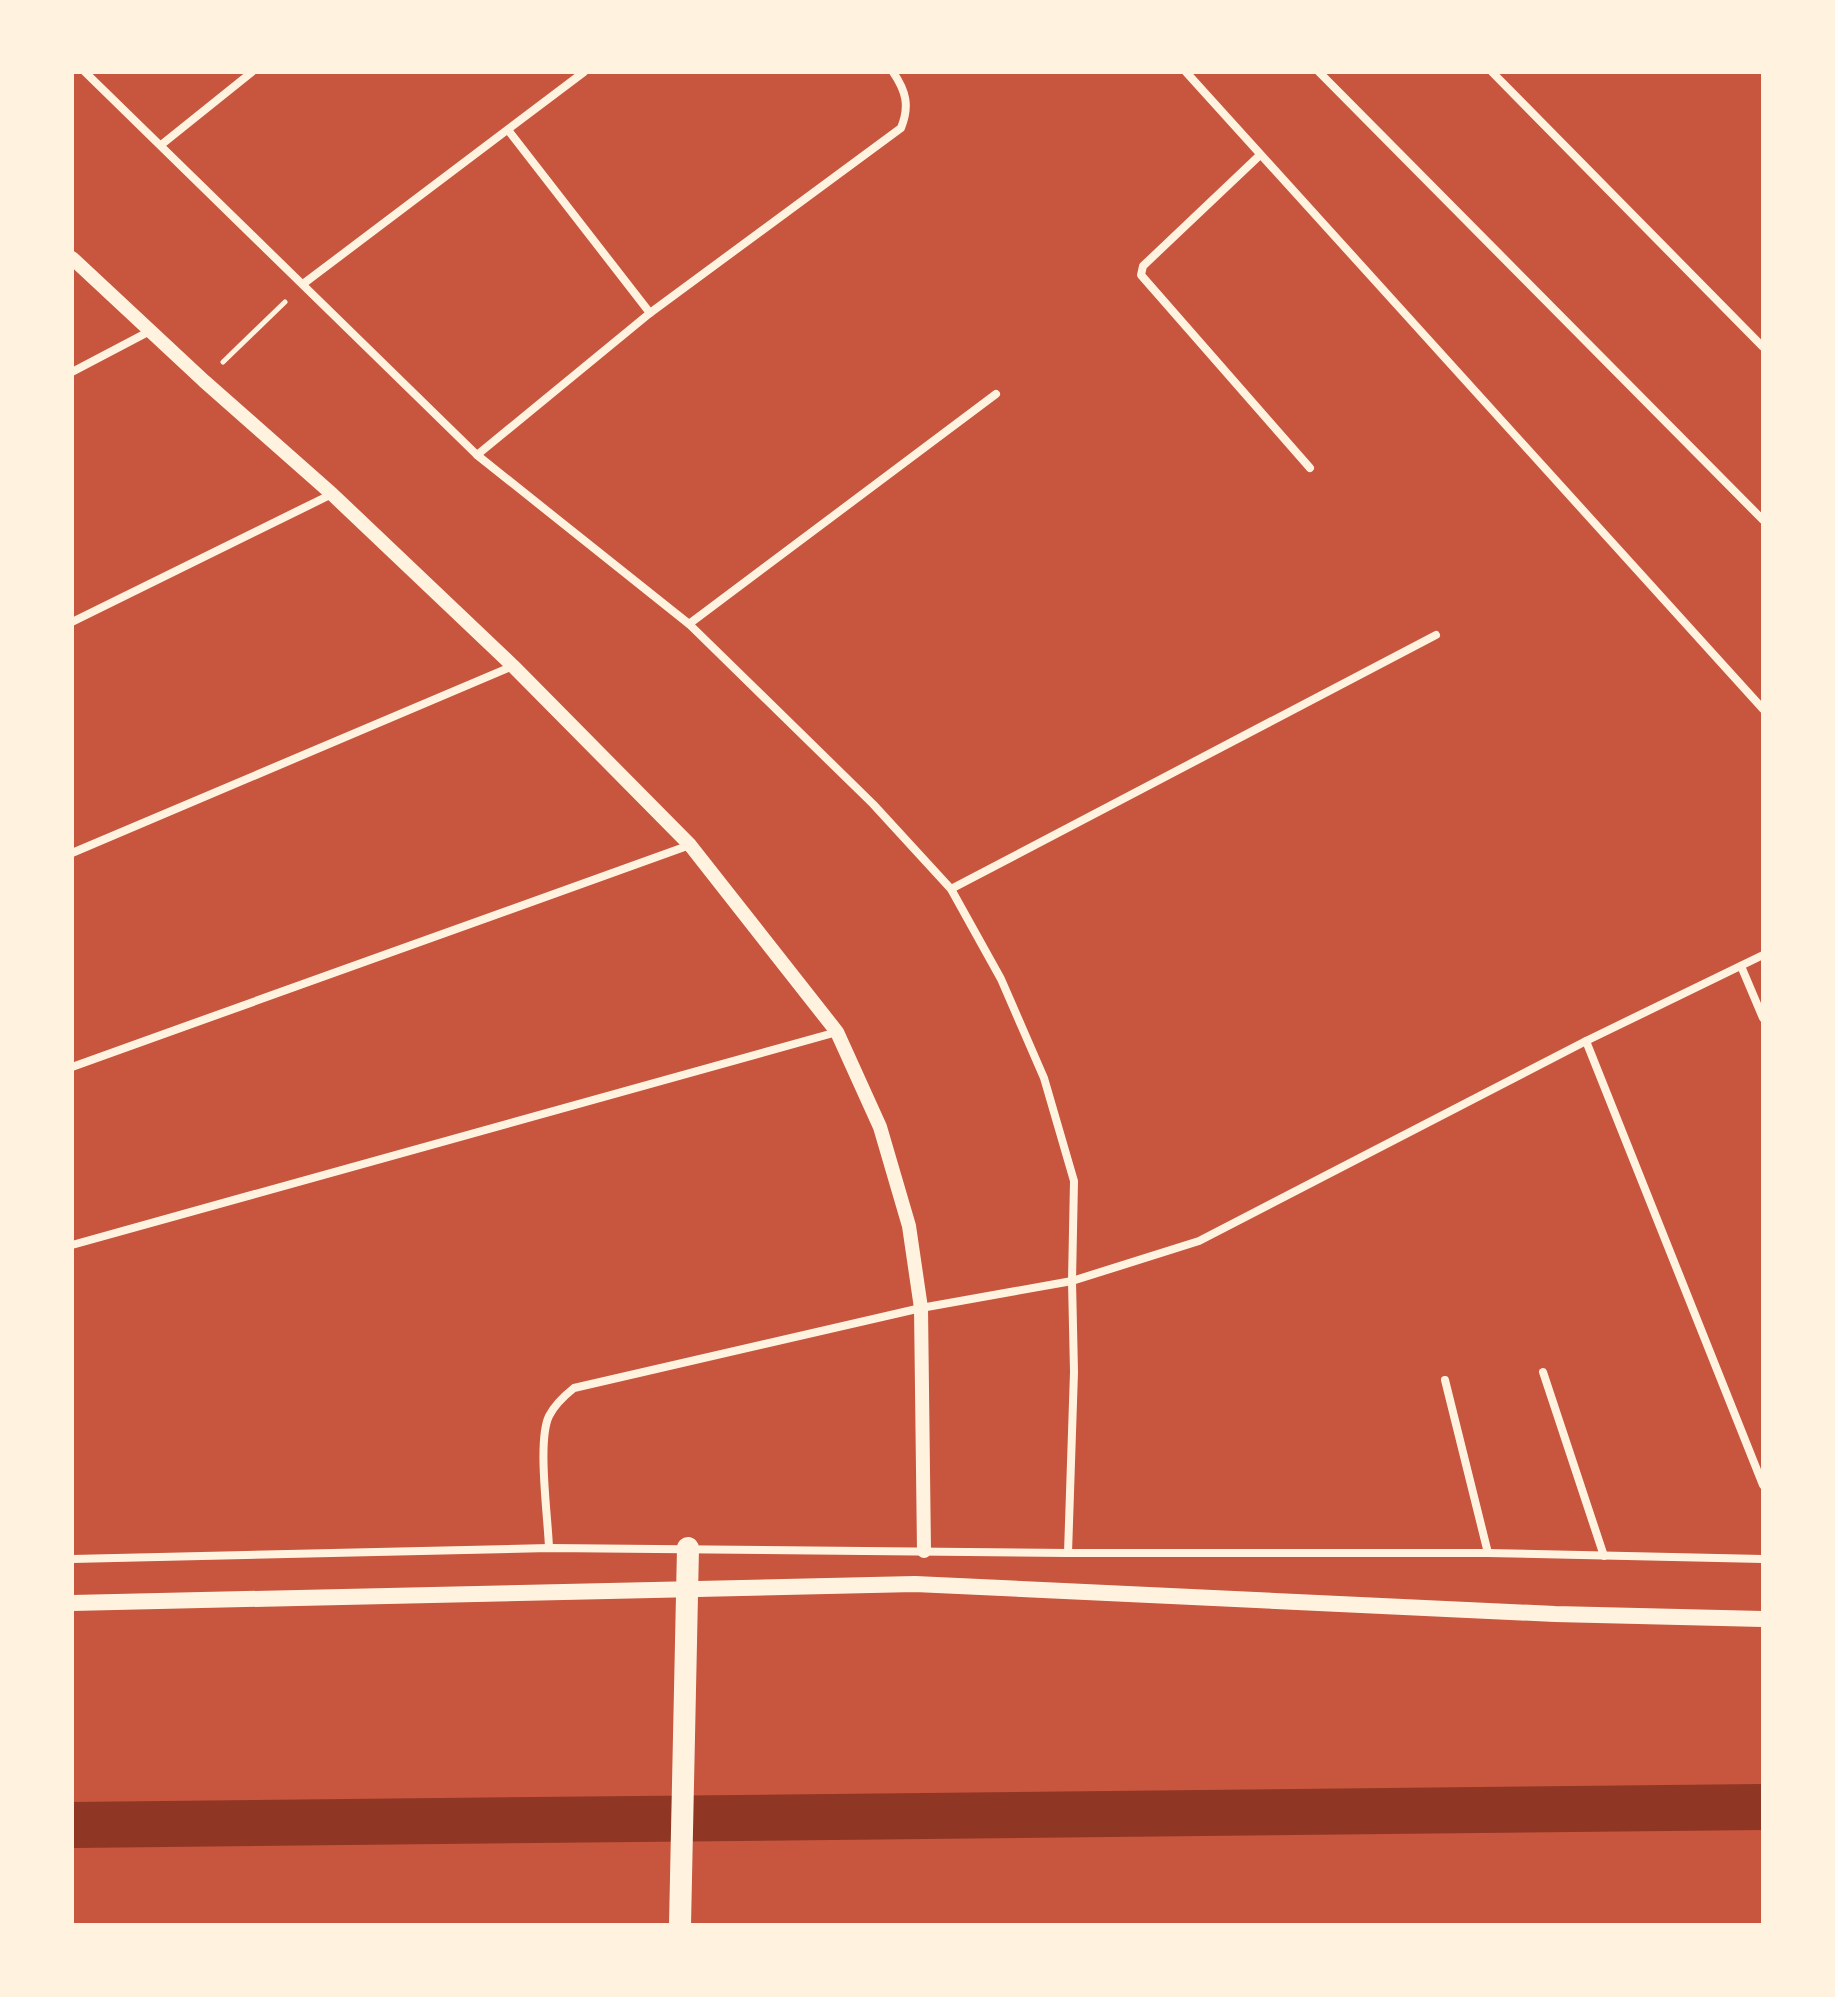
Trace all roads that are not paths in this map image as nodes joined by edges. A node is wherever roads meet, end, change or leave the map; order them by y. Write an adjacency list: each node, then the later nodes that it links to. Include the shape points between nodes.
1 (85, 72): 9 (street)
2 (252, 72): 9 (street)
3 (584, 72): 8 (street)
4 (893, 72): 13 (street, via 907,98 901,128)
5 (1186, 72): 10 (street)
6 (1319, 72): 21 (street)
7 (1492, 72): 15 (street)
8 (508, 130): 12 (street); 13 (street)
9 (161, 145): 12 (street)
10 (1260, 155): 19 (street, via 1143,266 1141,275); 26 (street)
11 (72, 258): 14 (street)
12 (303, 284): 18 (street)
13 (650, 313): 18 (street)
14 (150, 331): 16 (street); 20 (street)
15 (1763, 347)
16 (72, 372)
17 (996, 394): 23 (street)
18 (477, 455): 23 (street)
19 (1310, 468)
20 (332, 494): 22 (street); 25 (street)
21 (1763, 520)
22 (72, 622)
23 (689, 624): 29 (street, via 873,804)
24 (1436, 635): 29 (street)
25 (513, 666): 27 (street); 28 (street)
26 (1763, 709)
27 (690, 845): 33 (street); 35 (street)
28 (72, 853)
29 (951, 889): 37 (street, via 1001,979 1044,1078 1074,1181)
30 (1763, 955): 31 (street)
31 (1741, 966): 32 (street); 34 (street)
32 (1763, 1018)
33 (837, 1032): 36 (street); 38 (street, via 880,1127 909,1226)
34 (1586, 1041): 37 (street, via 1199,1241); 41 (street)
35 (72, 1067)
36 (72, 1245)
37 (1072, 1281): 38 (street); 45 (street)
38 (921, 1308): 42 (street, via 574,1388 558,1401 544,1438); 44 (street)
39 (1543, 1372): 47 (street)
40 (1445, 1380): 46 (street)
41 (1763, 1485)
42 (549, 1548): 43 (street); 48 (street)
43 (688, 1548): 44 (street); 52 (highway)
44 (924, 1551): 45 (street)
45 (1068, 1553): 46 (street)
46 (1488, 1553): 47 (street)
47 (1604, 1556): 49 (street)
48 (72, 1559)
49 (1763, 1559)
50 (72, 1603): 51 (main road, via 915,1584)
51 (1763, 1619)
52 (680, 1925)

